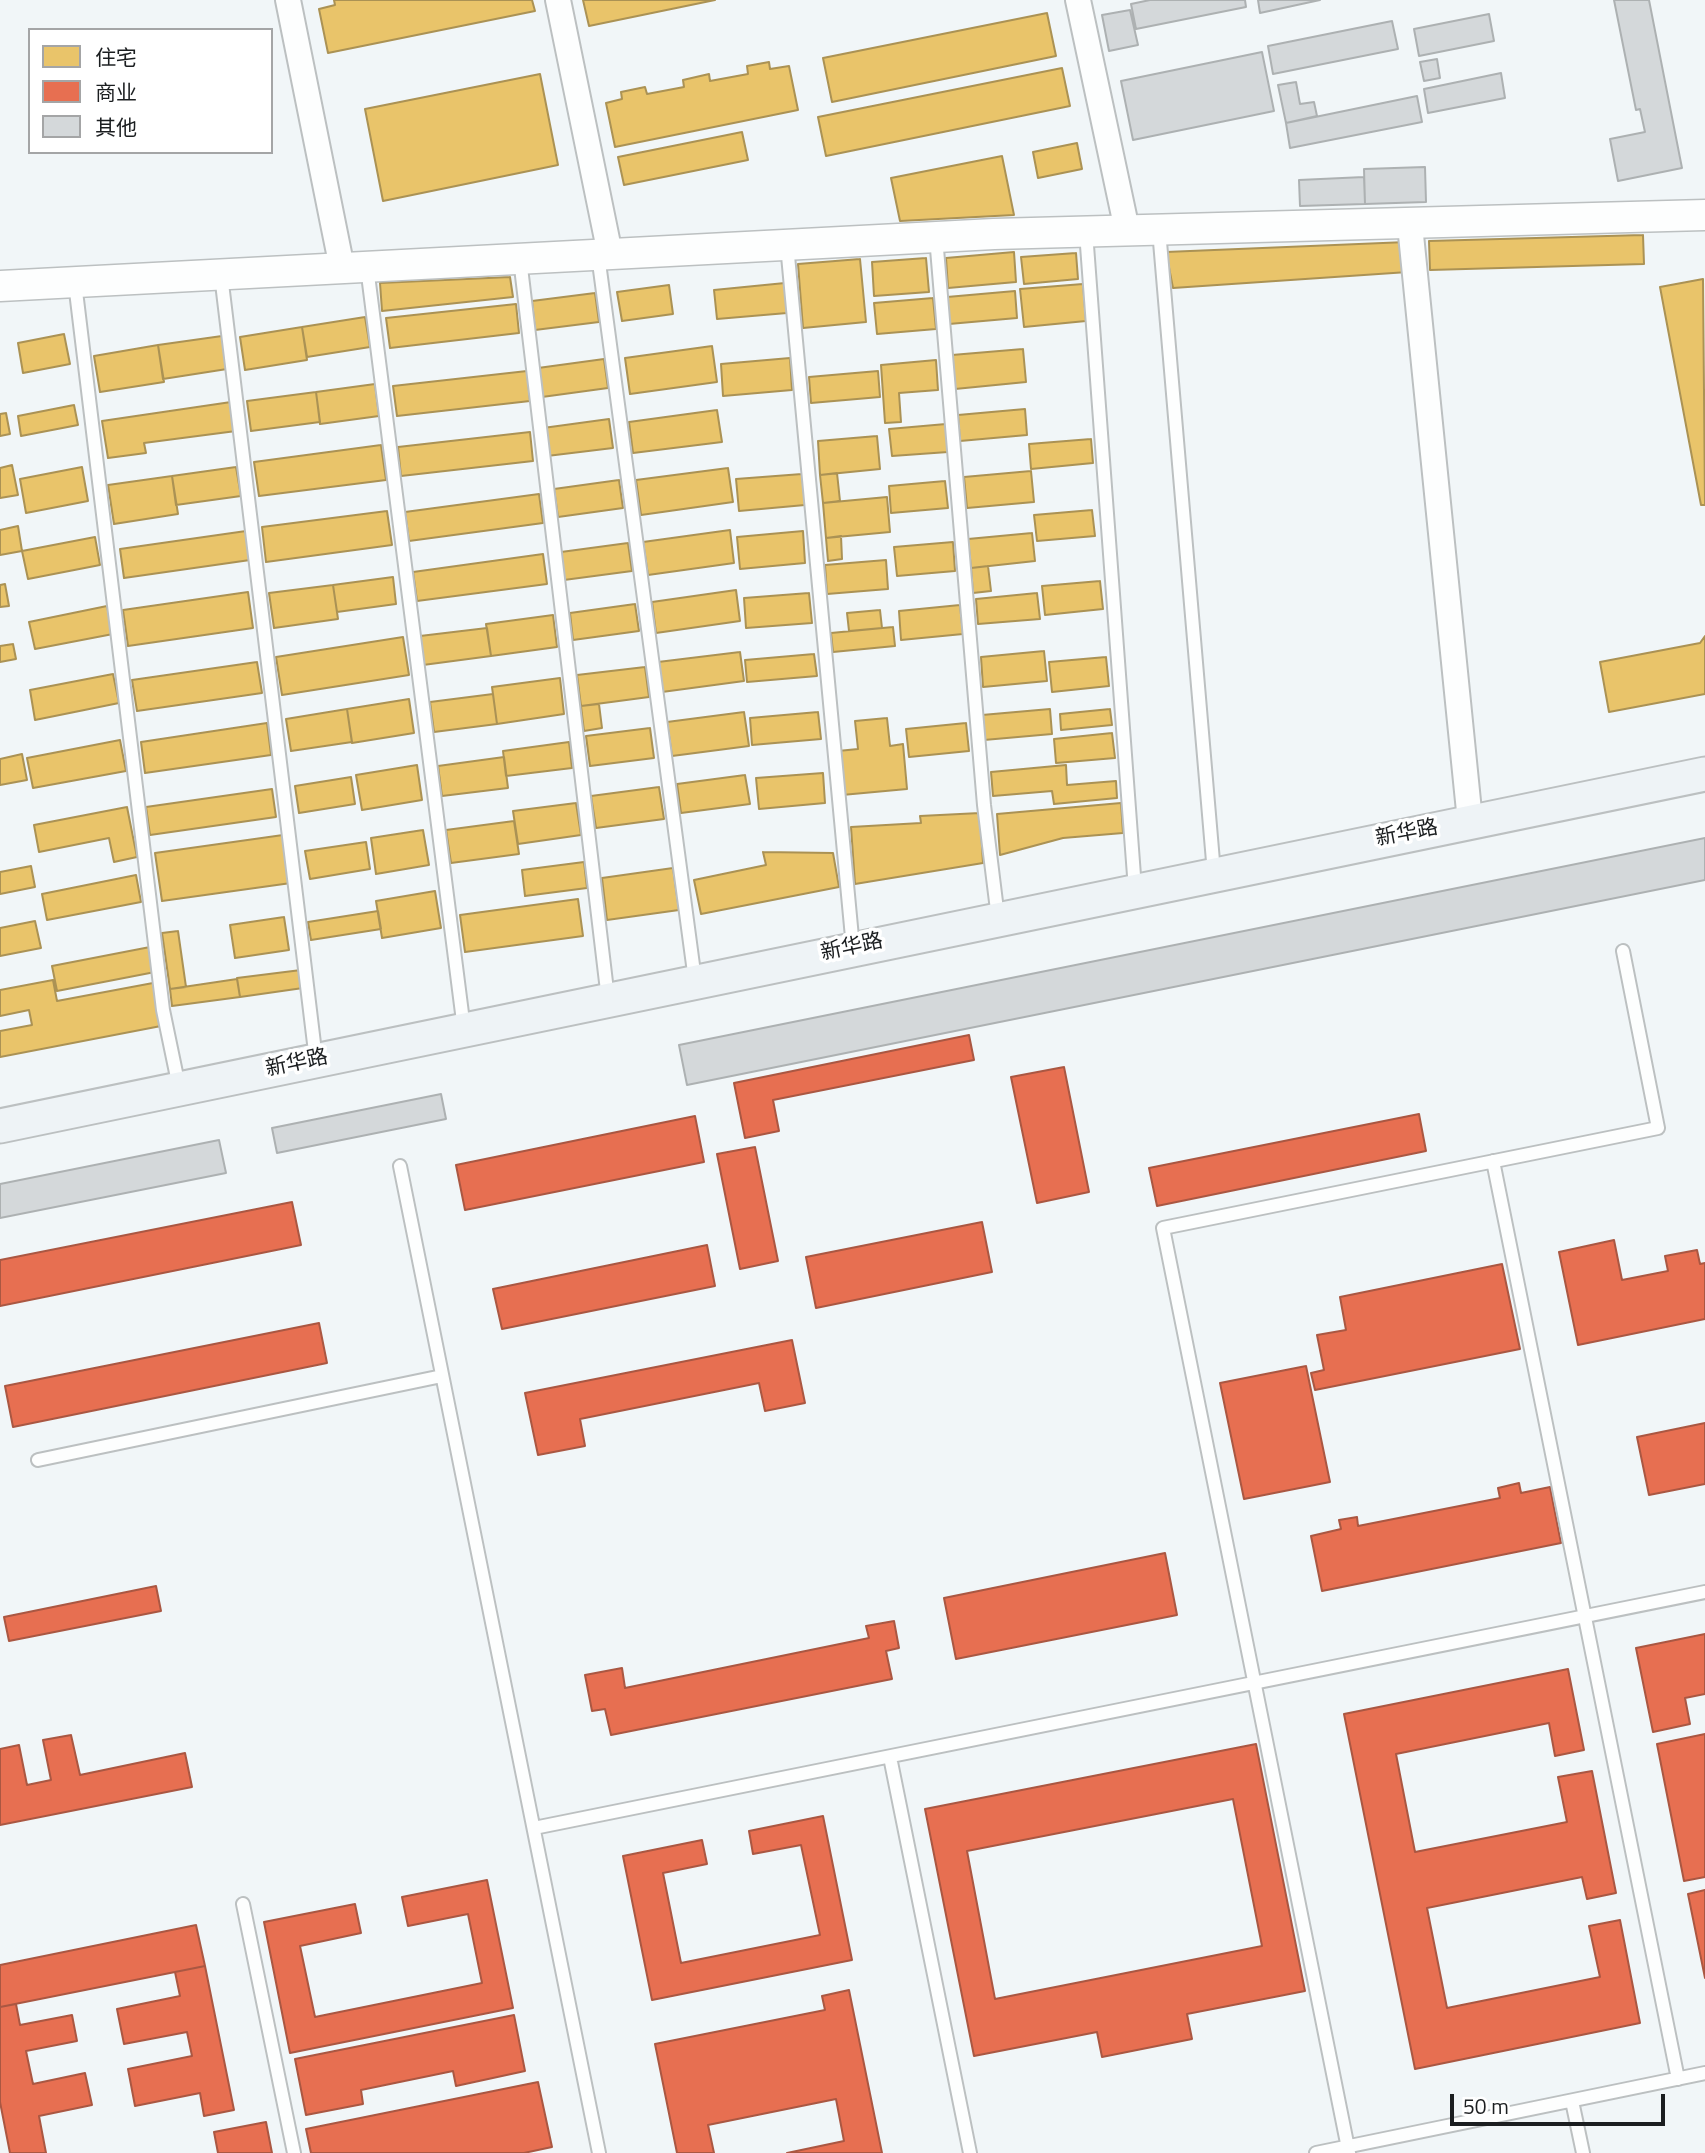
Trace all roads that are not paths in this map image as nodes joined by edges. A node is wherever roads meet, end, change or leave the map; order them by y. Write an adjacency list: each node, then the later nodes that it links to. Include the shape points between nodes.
1 (288, 0): 13 (street)
2 (558, 0): 11 (street)
3 (1077, 0): 6 (street)
4 (1705, 215): 5 (street)
5 (1410, 225): 7 (street); 18 (street)
6 (1127, 230): 7 (street); 8 (street)
7 (1159, 230): 19 (lane)
8 (1086, 232): 9 (street); 20 (lane)
9 (936, 237): 10 (street); 21 (lane, via 984,804)
10 (787, 245): 11 (street); 22 (lane)
11 (604, 255): 12 (street); 24 (lane)
12 (520, 259): 13 (street); 25 (lane)
13 (355, 267): 14 (street); 26 (lane)
14 (221, 275): 15 (street); 27 (lane)
15 (75, 282): 16 (street); 28 (lane, via 163,1010)
16 (0, 286)
17 (1705, 774): 18 (main road, 新华路)
18 (1469, 821): 19 (main road, 新华路)
19 (1213, 873): 20 (main road, 新华路)
20 (1135, 889): 21 (main road, 新华路)
21 (998, 918): 22 (main road, 新华路)
22 (853, 948): 24 (main road, 新华路)
23 (1623, 951): 30 (lane, via 1658,1128)
24 (695, 981): 25 (main road, 新华路)
25 (608, 999): 26 (main road, 新华路)
26 (464, 1029): 27 (main road, 新华路)
27 (316, 1060): 28 (main road, 新华路)
28 (179, 1089): 29 (main road, 新华路)
29 (0, 1126)
30 (1493, 1161): 35 (lane); 36 (lane, via 1163,1228)
31 (400, 1166): 32 (lane)
32 (442, 1376): 33 (lane); 38 (lane)
33 (38, 1460)
34 (1705, 1592): 35 (lane)
35 (1585, 1616): 36 (lane); 41 (lane)
36 (1255, 1683): 37 (lane); 43 (lane)
37 (890, 1757): 38 (lane); 46 (lane)
38 (534, 1828): 45 (lane)
39 (243, 1903): 44 (lane)
40 (1705, 2073): 41 (lane)
41 (1678, 2079): 42 (lane)
42 (1572, 2101): 43 (lane); 48 (lane)
43 (1349, 2150): 47 (lane)
44 (294, 2153)
45 (599, 2153)
46 (970, 2153)
47 (1316, 2153)
48 (1583, 2153)

